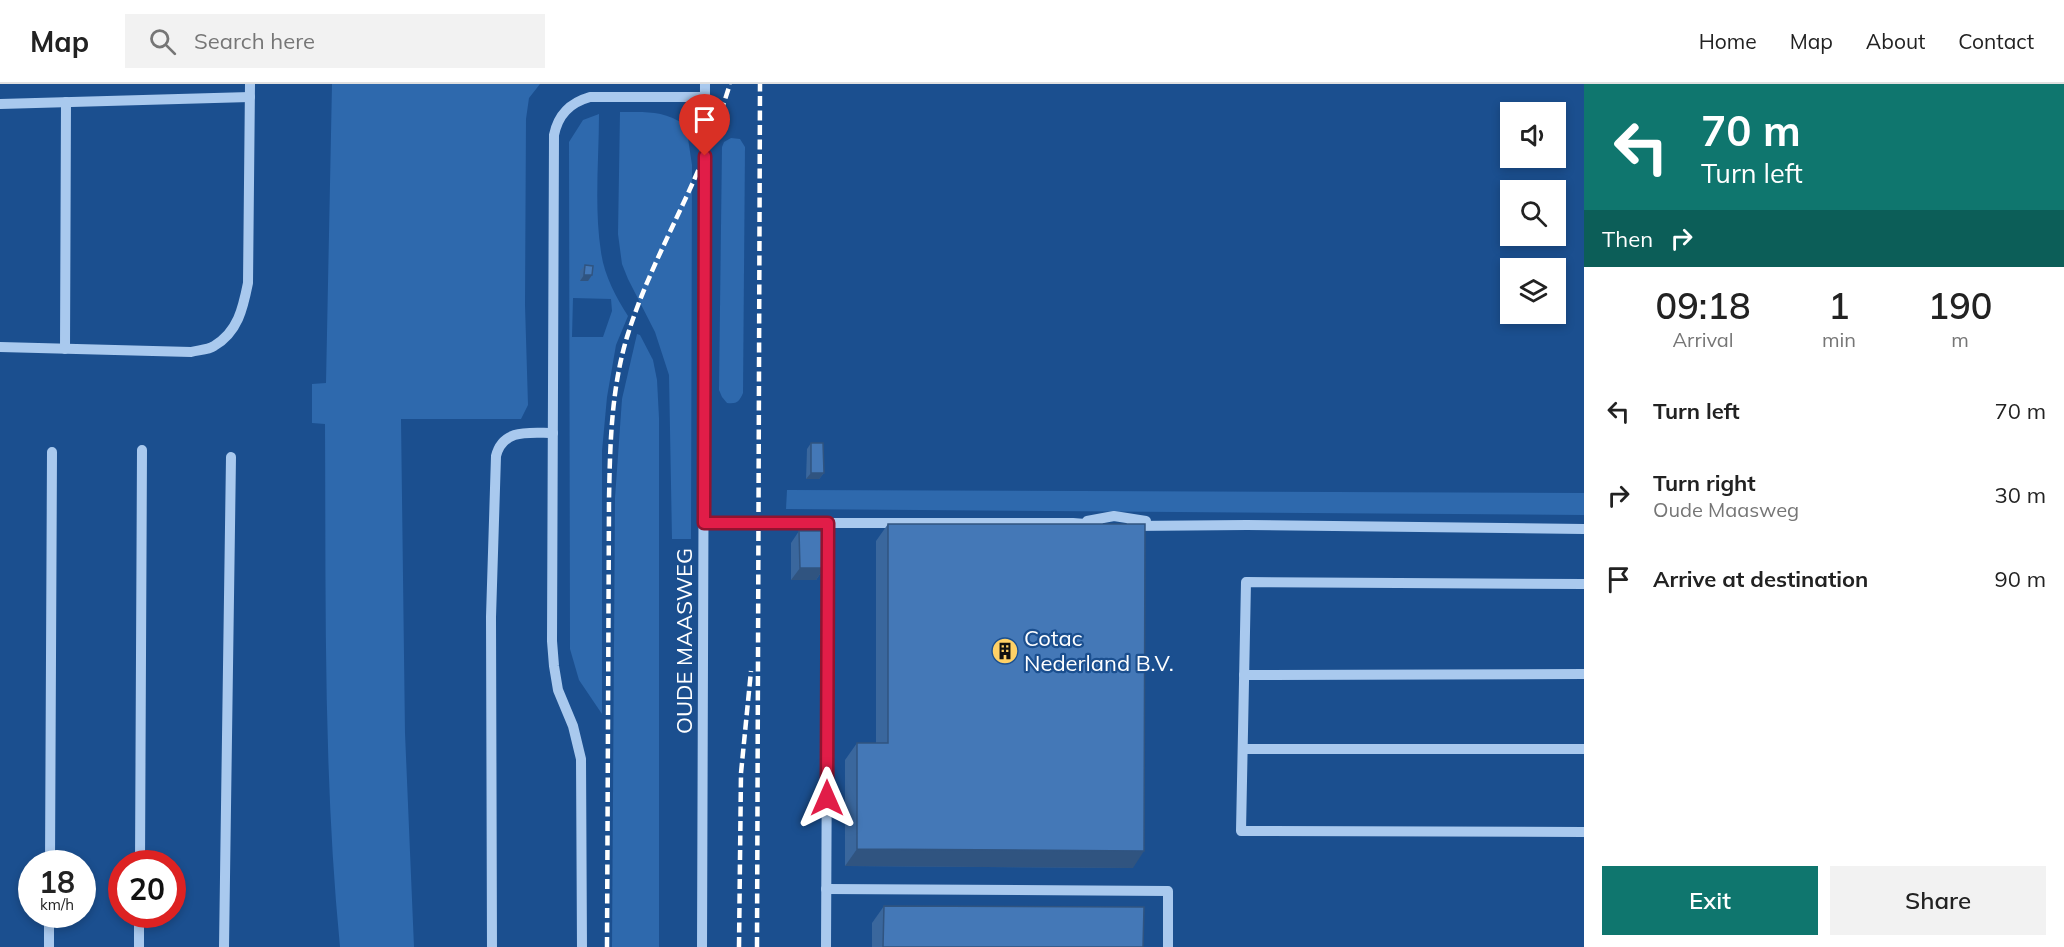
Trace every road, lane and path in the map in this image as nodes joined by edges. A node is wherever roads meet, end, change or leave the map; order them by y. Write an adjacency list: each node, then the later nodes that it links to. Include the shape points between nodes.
1 (250, 84): 3 (street)
2 (705, 84): 4 (street, OUDE MAASWEG)
3 (250, 97): 5 (street); 8 (street, via 248,283 243,312 232,331 213,347 190,352)
4 (705, 97): 9 (street, via 590,97 570,106 556,123); 13 (street, OUDE MAASWEG)
5 (66, 102): 6 (street); 8 (street)
6 (0, 104)
7 (0, 348): 8 (street)
8 (65, 349)
9 (553, 433): 30 (street, via 512,434 496,456 491,617); 31 (street, via 554,666 558,690 582,759)
10 (142, 450): 23 (street)
11 (52, 452): 22 (street)
12 (231, 457): 29 (street)
13 (704, 523): 14 (street); 32 (street, OUDE MAASWEG)
14 (828, 523): 15 (street); 24 (street)
15 (1584, 529)
16 (1584, 584): 18 (street, via 1246,582)
17 (1584, 674): 18 (street)
18 (1244, 675): 19 (street)
19 (1243, 749): 20 (street); 21 (street, via 1241,831)
20 (1584, 749)
21 (1584, 832)
22 (50, 850)
23 (140, 850)
24 (826, 889): 33 (street); 34 (street, via 1168,891)
25 (50, 928): 27 (street)
26 (140, 928): 28 (street)
27 (49, 947)
28 (139, 947)
29 (224, 947)
30 (492, 947)
31 (582, 947)
32 (702, 947)
33 (826, 947)
34 (1168, 947)

